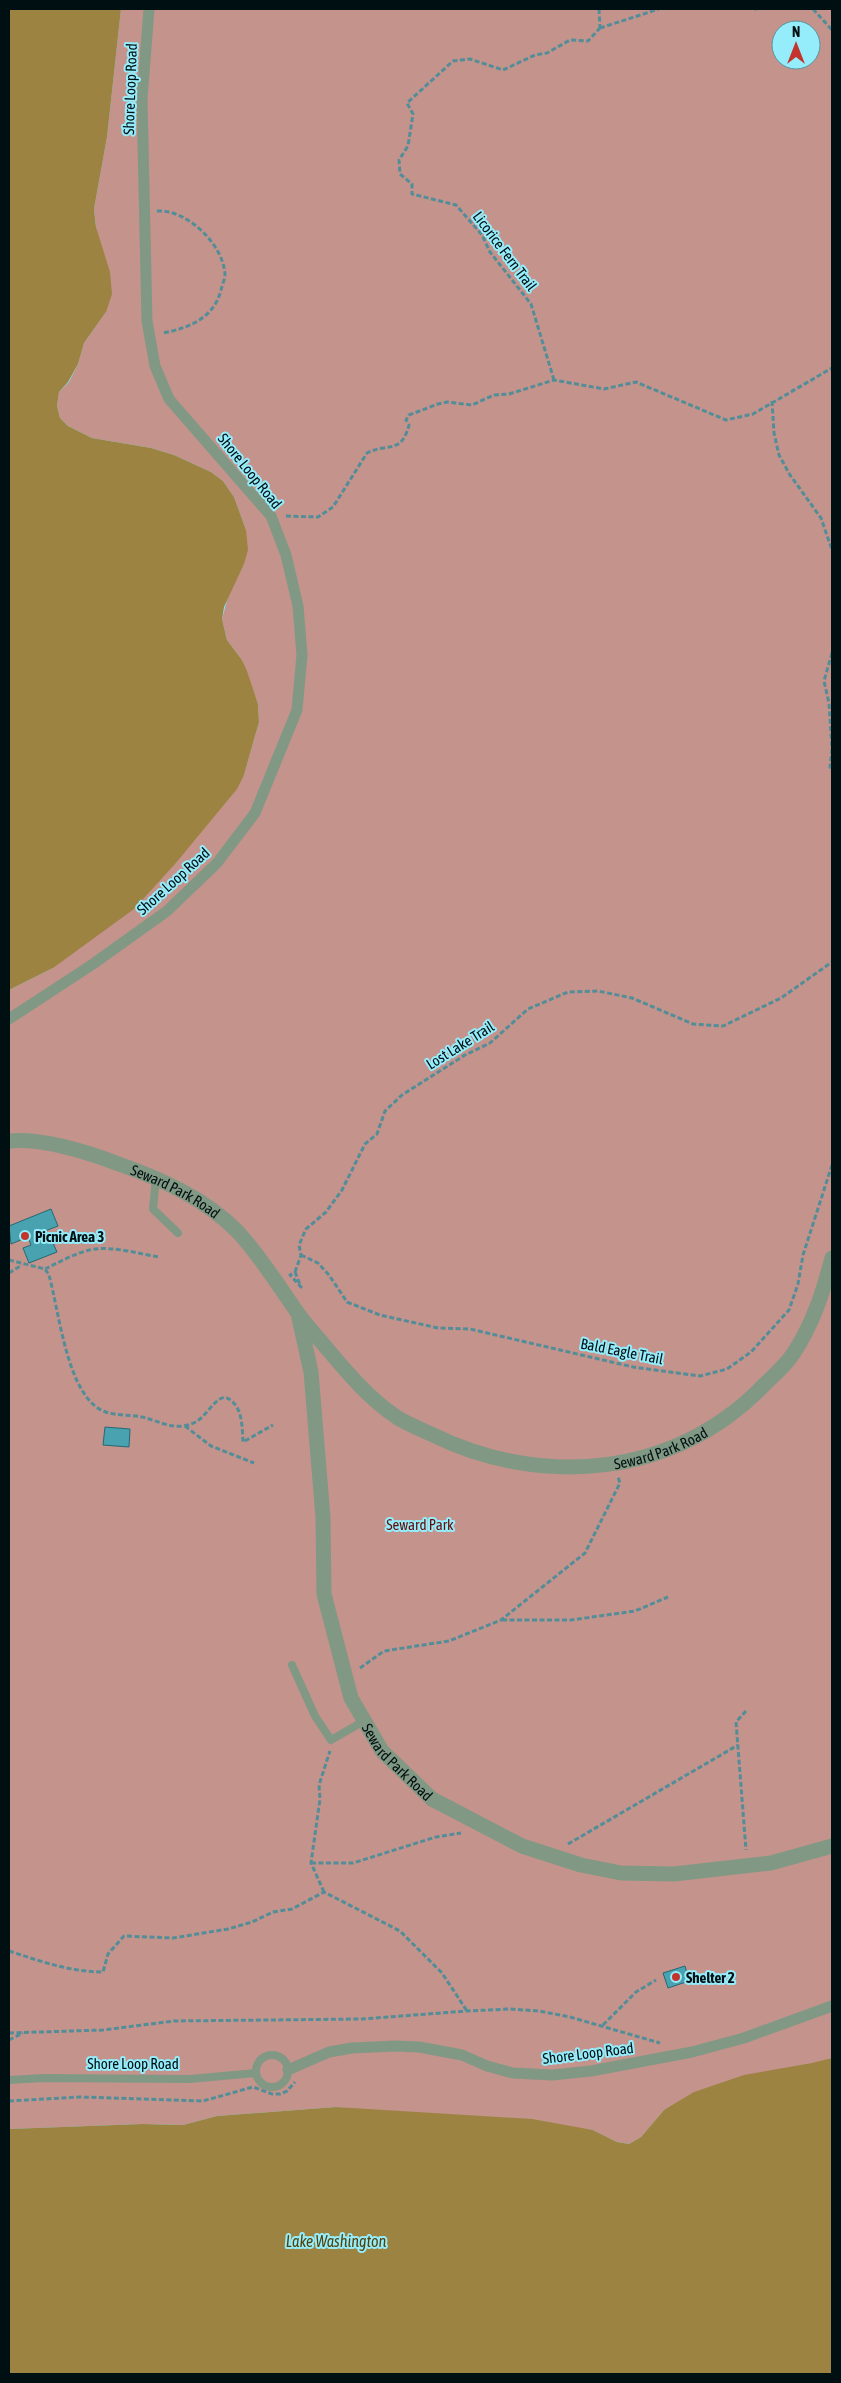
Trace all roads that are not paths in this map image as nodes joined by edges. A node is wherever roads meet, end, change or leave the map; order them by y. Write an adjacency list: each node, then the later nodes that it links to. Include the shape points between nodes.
1 (149, 9): 2 (street, Shore Loop Road, via 142,99 147,321 155,366 169,399 270,516 286,555 298,606 302,655 297,710 255,812 217,863 167,910)
2 (9, 1019)
3 (9, 1141): 4 (street, Seward Park Road, via 85,1151)
4 (156, 1177): 5 (lane, via 153,1209); 7 (street, Seward Park Road, via 212,1209 237,1232 279,1283)
5 (178, 1233)
6 (832, 1258): 7 (street, Seward Park Road, via 820,1302 807,1331 791,1357 751,1399 696,1438 660,1453 591,1467 521,1464 461,1449 398,1418 358,1386)
7 (298, 1314): 9 (street, Seward Park Road, via 311,1372 323,1518 324,1594 351,1698)
8 (292, 1665): 9 (lane, via 315,1716 330,1740)
9 (364, 1721): 10 (street, Seward Park Road, via 382,1751 432,1799 522,1846 550,1855 621,1873 674,1874 771,1863)
10 (832, 1846)
11 (832, 2006): 12 (street, Shore Loop Road, via 744,2038 692,2052 581,2072 552,2075 513,2073 462,2055 403,2047 329,2052)
12 (288, 2070): 13 (lane, Shore Loop Road, via 285,2079 273,2087 264,2085); 13 (lane, via 280,2058 271,2055 261,2059)
13 (256, 2073): 14 (lane, Shore Loop Road, via 190,2078)
14 (9, 2080)

